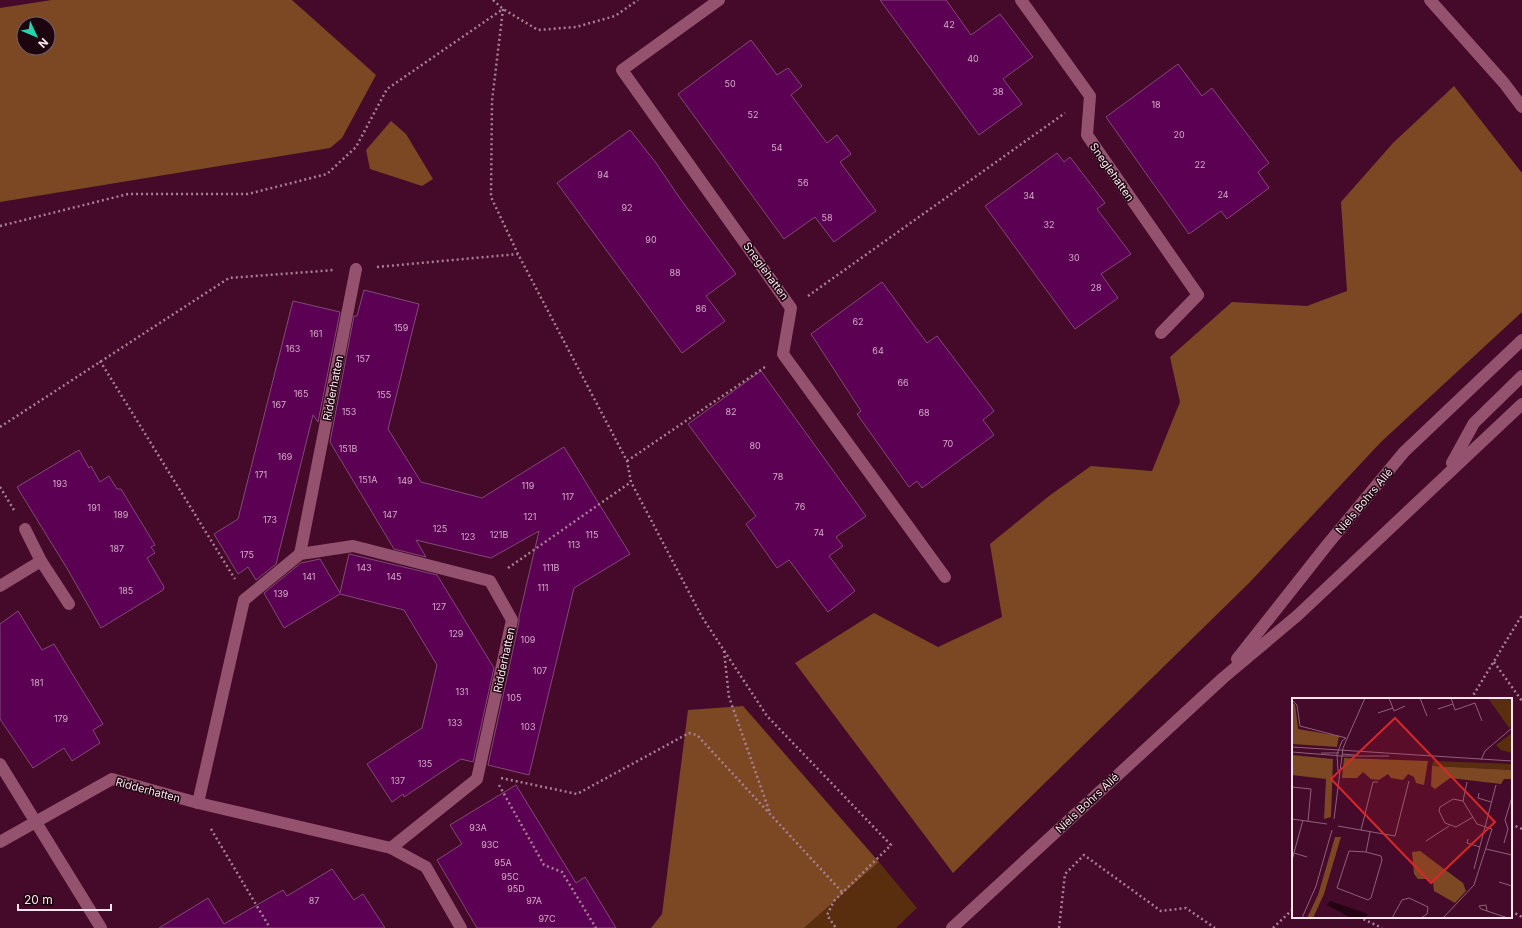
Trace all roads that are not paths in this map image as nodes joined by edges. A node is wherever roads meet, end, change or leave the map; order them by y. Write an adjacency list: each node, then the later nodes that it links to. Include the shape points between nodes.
1 (719, 0): 16 (street, Sneglehatten, via 622,70 792,308 783,354)
2 (1021, 0): 8 (street, Sneglehatten, via 1090,96 1087,135 1198,295)
3 (1430, 0): 4 (street)
4 (1504, 82): 5 (street); 6 (street)
5 (1522, 97)
6 (1522, 107)
7 (356, 269): 14 (street, Ridderhatten)
8 (1161, 333)
9 (1522, 340): 19 (street, Niels Bohrs Allé, via 1404,452)
10 (1522, 376): 12 (street, via 1474,423)
11 (1522, 404): 12 (street, Niels Bohrs Allé)
12 (1447, 473): 19 (street, Niels Bohrs Allé, via 1298,615)
13 (25, 529): 15 (street)
14 (300, 554): 21 (street, via 244,600); 24 (street, Ridderhatten, via 353,546 490,581 512,620 477,779)
15 (41, 561): 17 (street); 18 (street)
16 (945, 577)
17 (0, 586)
18 (68, 604)
19 (1223, 678): 27 (street, Niels Bohrs Allé)
20 (0, 764): 22 (street)
21 (197, 803): 22 (street, Ridderhatten, via 112,779); 24 (street, Ridderhatten)
22 (36, 822): 23 (street, Ridderhatten); 25 (street)
23 (0, 842)
24 (391, 848): 26 (street, Ridderhatten, via 426,866)
25 (101, 928)
26 (461, 928)
27 (952, 928)

